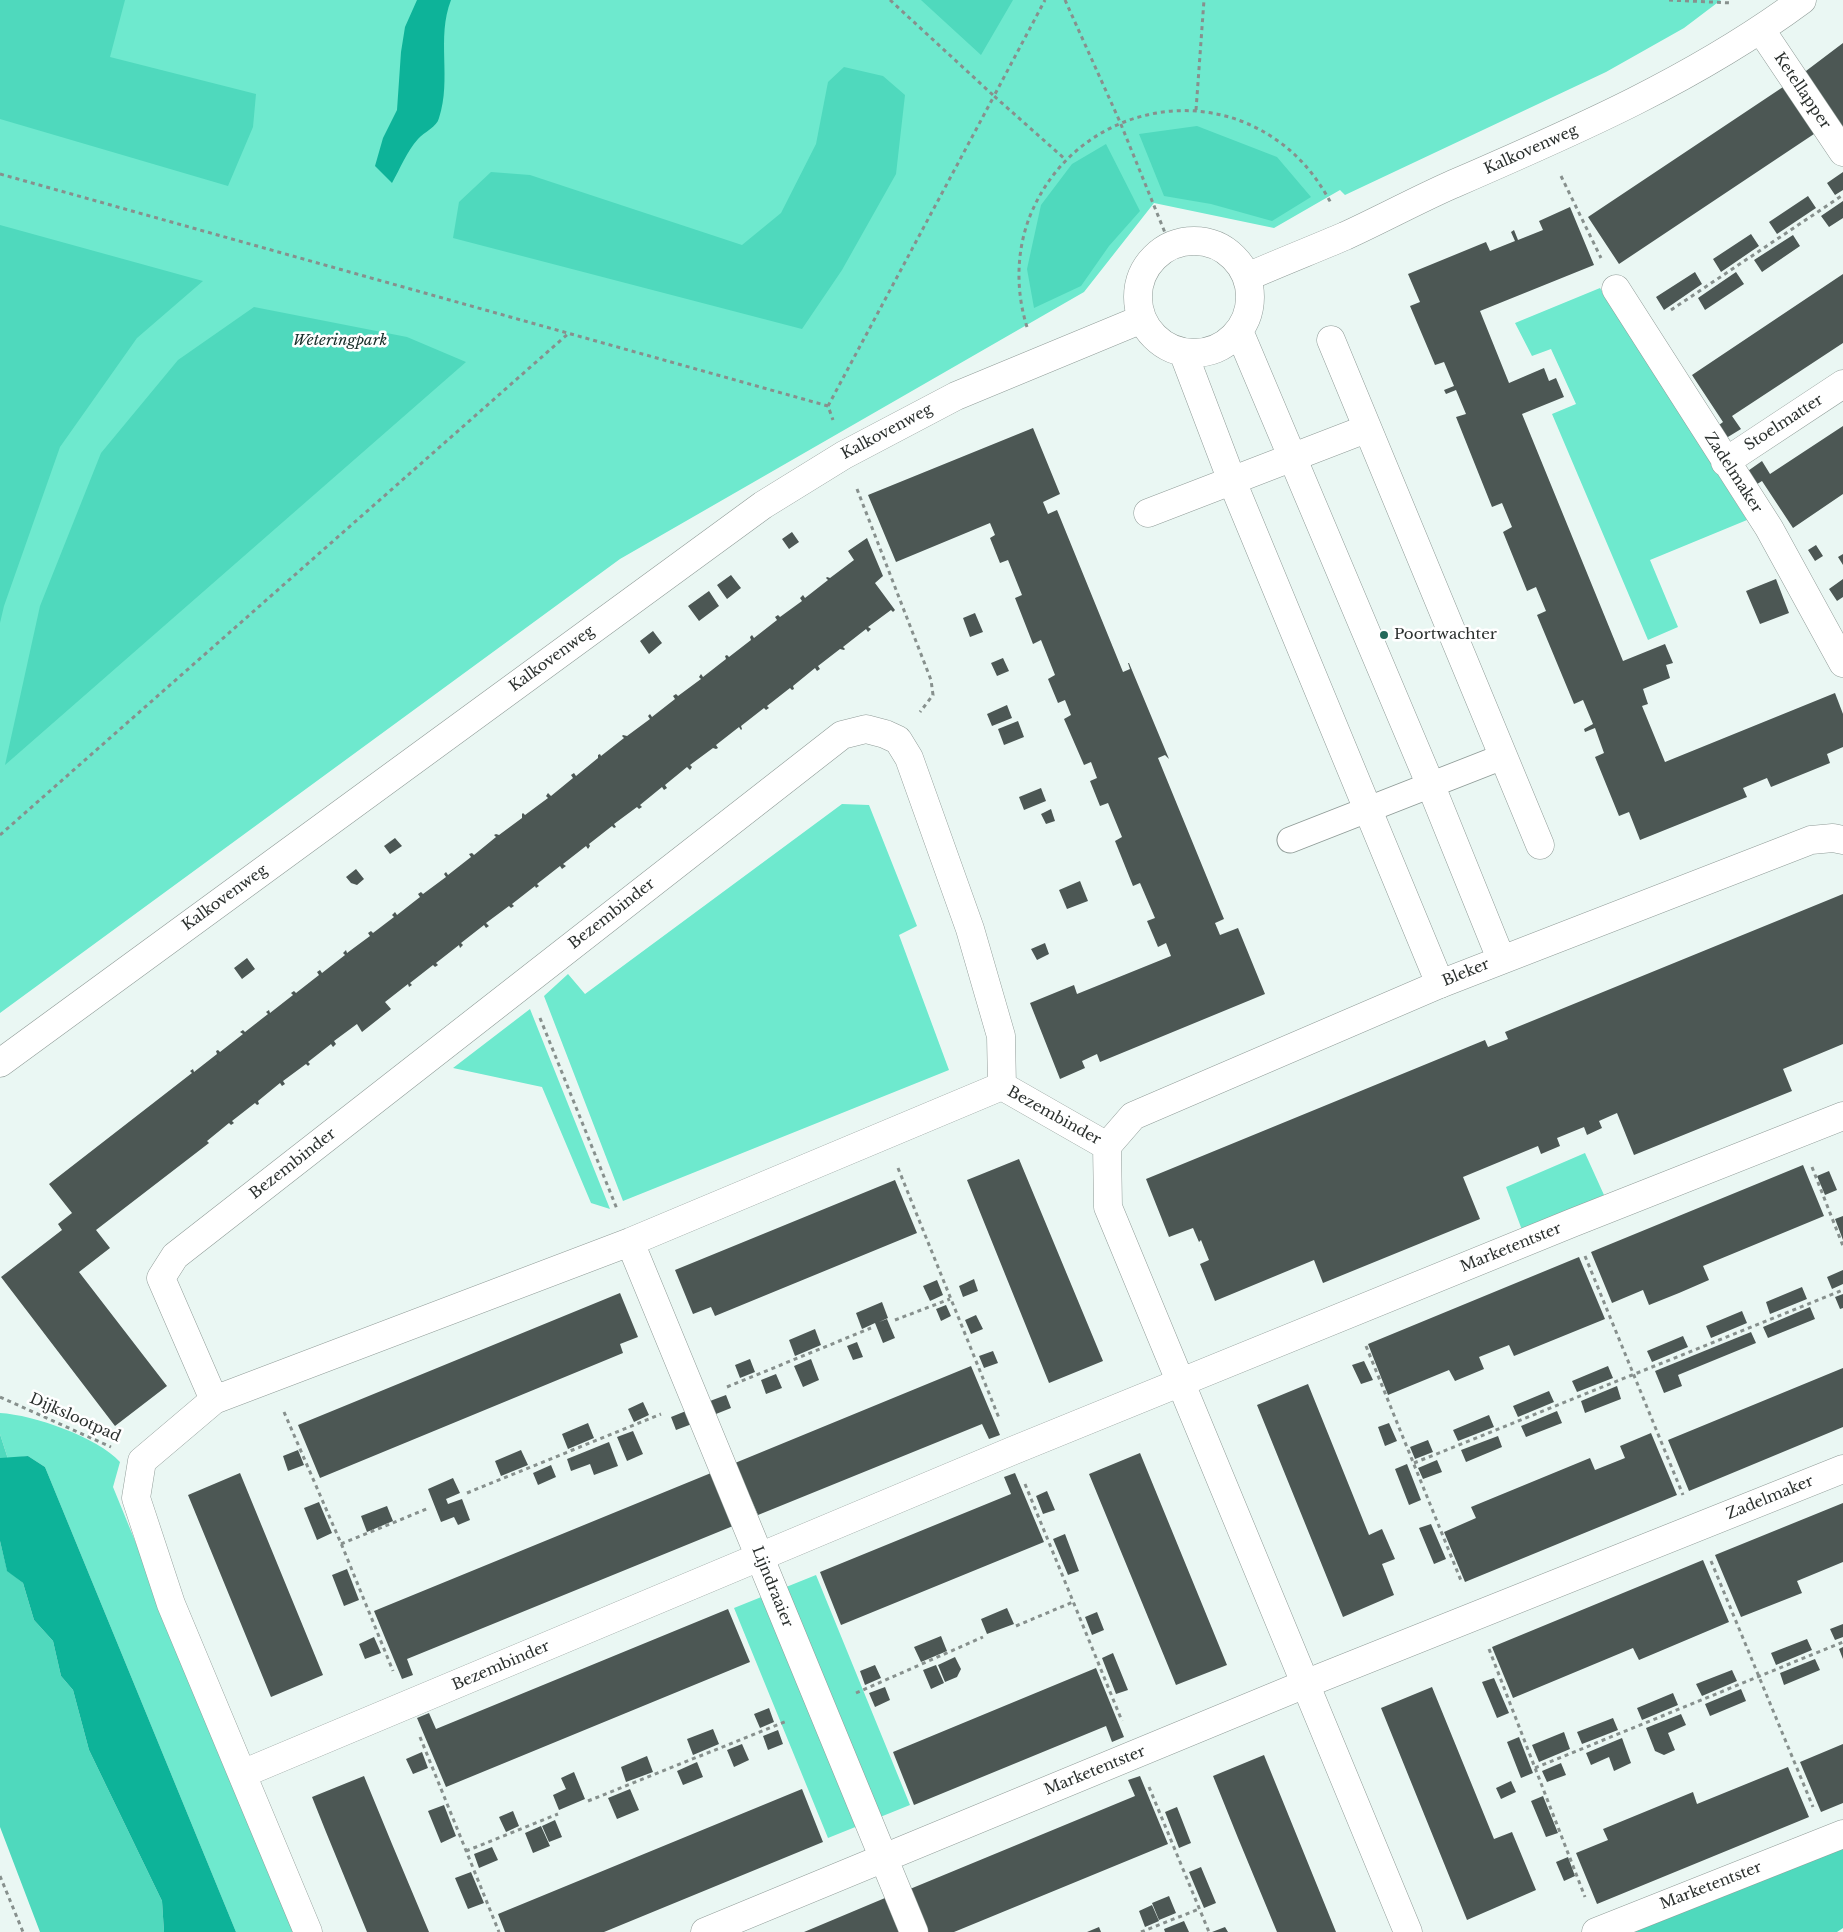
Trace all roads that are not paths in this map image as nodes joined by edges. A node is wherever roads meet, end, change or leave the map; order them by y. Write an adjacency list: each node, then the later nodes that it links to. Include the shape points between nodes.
1 (1802, 0): 2 (street, Kalkovenweg)
2 (1761, 30): 3 (street, Ketellapper); 4 (street, Kalkovenweg, via 1660,89 1345,236)
3 (1843, 152)
4 (1247, 277): 6 (street, via 1232,255 1210,242 1170,245 1148,264 1142,276 1138,291); 7 (street, via 1250,305)
5 (1616, 288): 13 (street, Zadelmaker)
6 (1142, 319): 9 (street, via 1158,340); 25 (street, Kalkovenweg, via 956,396 844,454 763,505)
7 (1239, 331): 9 (street, via 1228,343 1214,350); 12 (street)
8 (1331, 340): 11 (street)
9 (1183, 352): 14 (street)
10 (1843, 384): 13 (street, Stoelmatter)
11 (1366, 429): 12 (street); 17 (street)
12 (1293, 458): 14 (street); 18 (street)
13 (1725, 462): 16 (street, Zadelmaker, via 1769,528)
14 (1232, 481): 15 (street); 19 (street)
15 (1148, 513)
16 (1843, 663)
17 (1502, 757): 18 (lane); 22 (street)
18 (1431, 786): 19 (lane); 23 (street)
19 (1367, 810): 20 (lane); 24 (street)
20 (1290, 840)
21 (1843, 840): 23 (street, Bleker, via 1811,840)
22 (1540, 845)
23 (1501, 959): 24 (street, Bleker)
24 (1440, 984): 28 (street, Bleker, via 1133,1116)
25 (0, 1063)
26 (1002, 1086): 28 (street, Bezembinder); 29 (street, Bezembinder); 31 (street, Bezembinder, via 1000,1036 970,928 909,758 898,740 866,729 842,735 175,1256 161,1278)
27 (1843, 1116): 30 (street, Marketentster)
28 (1107, 1146): 30 (street, via 1108,1207)
29 (630, 1242): 31 (street, Bezembinder); 34 (street, Lijndraaier)
30 (1180, 1382): 34 (street, Marketentster); 35 (street)
31 (214, 1400): 36 (street, Bezembinder, via 142,1461 136,1498 171,1604)
32 (1843, 1469): 33 (street, Zadelmaker)
33 (1696, 1528): 35 (street, Marketentster)
34 (760, 1557): 36 (street, Bezembinder); 38 (street, Lijndraaier)
35 (1306, 1684): 38 (street, Marketentster); 43 (street)
36 (242, 1774): 40 (street)
37 (1835, 1838): 39 (street, Marketentster)
38 (884, 1859): 41 (street); 42 (street, Lijndraaier)
39 (1597, 1931)
40 (308, 1932)
41 (705, 1932)
42 (914, 1932)
43 (1408, 1932)

